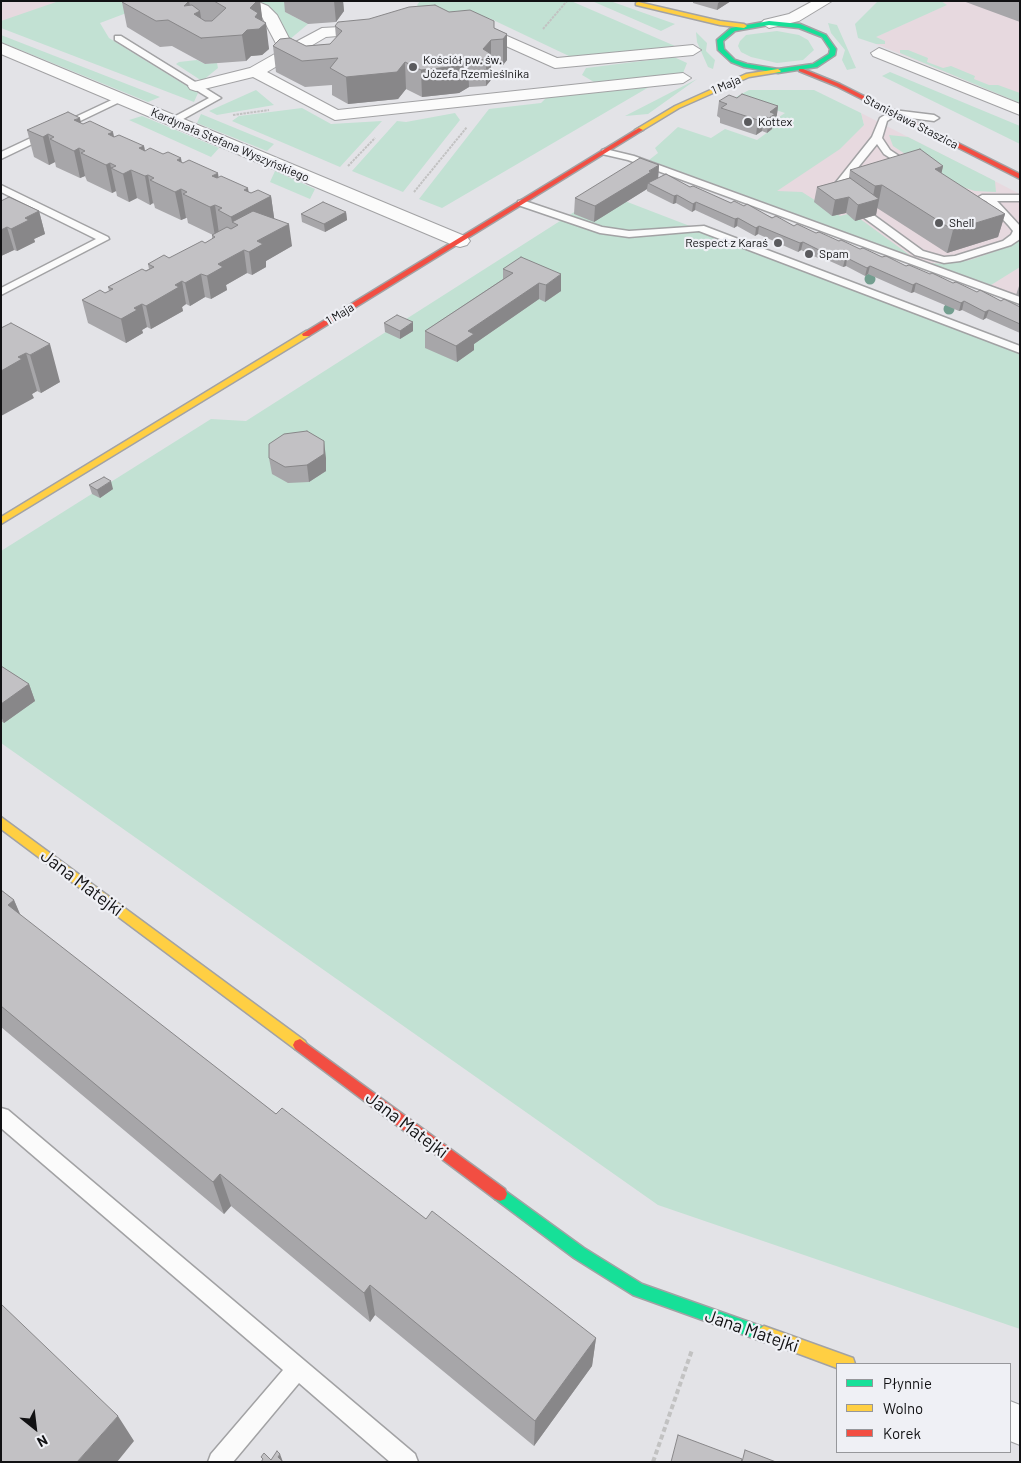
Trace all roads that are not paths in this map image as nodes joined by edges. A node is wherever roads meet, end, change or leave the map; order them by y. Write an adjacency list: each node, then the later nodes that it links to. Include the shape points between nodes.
1 (242, 1): 14 (street, via 263,9 269,15)
2 (825, 1): 6 (street, via 794,18)
3 (837, 1): 9 (street, via 820,24)
4 (633, 3): 8 (street); 13 (street, via 702,32)
5 (459, 20): 12 (street, via 555,64)
6 (769, 23): 8 (street); 9 (street, via 800,26)
7 (390, 26): 14 (street, via 322,33)
8 (744, 26): 13 (street, via 725,34)
9 (824, 36): 17 (street, via 833,49 829,63)
10 (118, 38): 22 (lane)
11 (1, 48): 24 (street, Kardynała Stefana Wyszyńskiego)
12 (693, 50)
13 (722, 50): 16 (street, 1 Maja); 18 (street, via 746,66)
14 (288, 52): 19 (street)
15 (879, 53): 27 (street)
16 (724, 67)
17 (801, 70): 18 (street); 28 (street, Stanisława Staszica)
18 (778, 71): 26 (street, 1 Maja, via 748,75)
19 (262, 76): 21 (street, via 335,115); 22 (street); 23 (street)
20 (713, 76): 26 (street, 1 Maja)
21 (683, 78)
22 (196, 86): 23 (lane)
23 (216, 98): 29 (lane)
24 (120, 99): 29 (street, Kardynała Stefana Wyszyńskiego); 33 (lane)
25 (899, 101): 30 (street, Stanisława Staszica)
26 (677, 107): 32 (street, 1 Maja)
27 (1020, 110)
28 (894, 113): 30 (lane); 31 (lane, via 883,120); 35 (street, Stanisława Staszica)
29 (173, 120): 41 (street, Kardynała Stefana Wyszyńskiego)
30 (938, 120)
31 (877, 138): 34 (lane, via 887,152); 38 (lane, via 838,186 841,196 919,253 944,260 956,259 1007,243 1016,237 1018,231)
32 (605, 152): 40 (street, 1 Maja); 43 (lane, via 631,158)
33 (1, 156)
34 (918, 171)
35 (1020, 177)
36 (1, 188): 42 (lane, via 104,240)
37 (970, 198): 38 (lane)
38 (989, 198): 39 (lane)
39 (1020, 198)
40 (522, 203): 41 (street, 1 Maja); 44 (lane, via 600,230 629,234 700,228)
41 (460, 241): 45 (street, 1 Maja)
42 (1, 292)
43 (1020, 301)
44 (1020, 350)
45 (1, 521)
46 (1, 822): 48 (street, Jana Matejki, via 579,1253 638,1290)
47 (1, 1116): 49 (lane)
48 (845, 1363)
49 (298, 1368): 50 (lane); 51 (lane)
50 (218, 1462)
51 (406, 1462)

